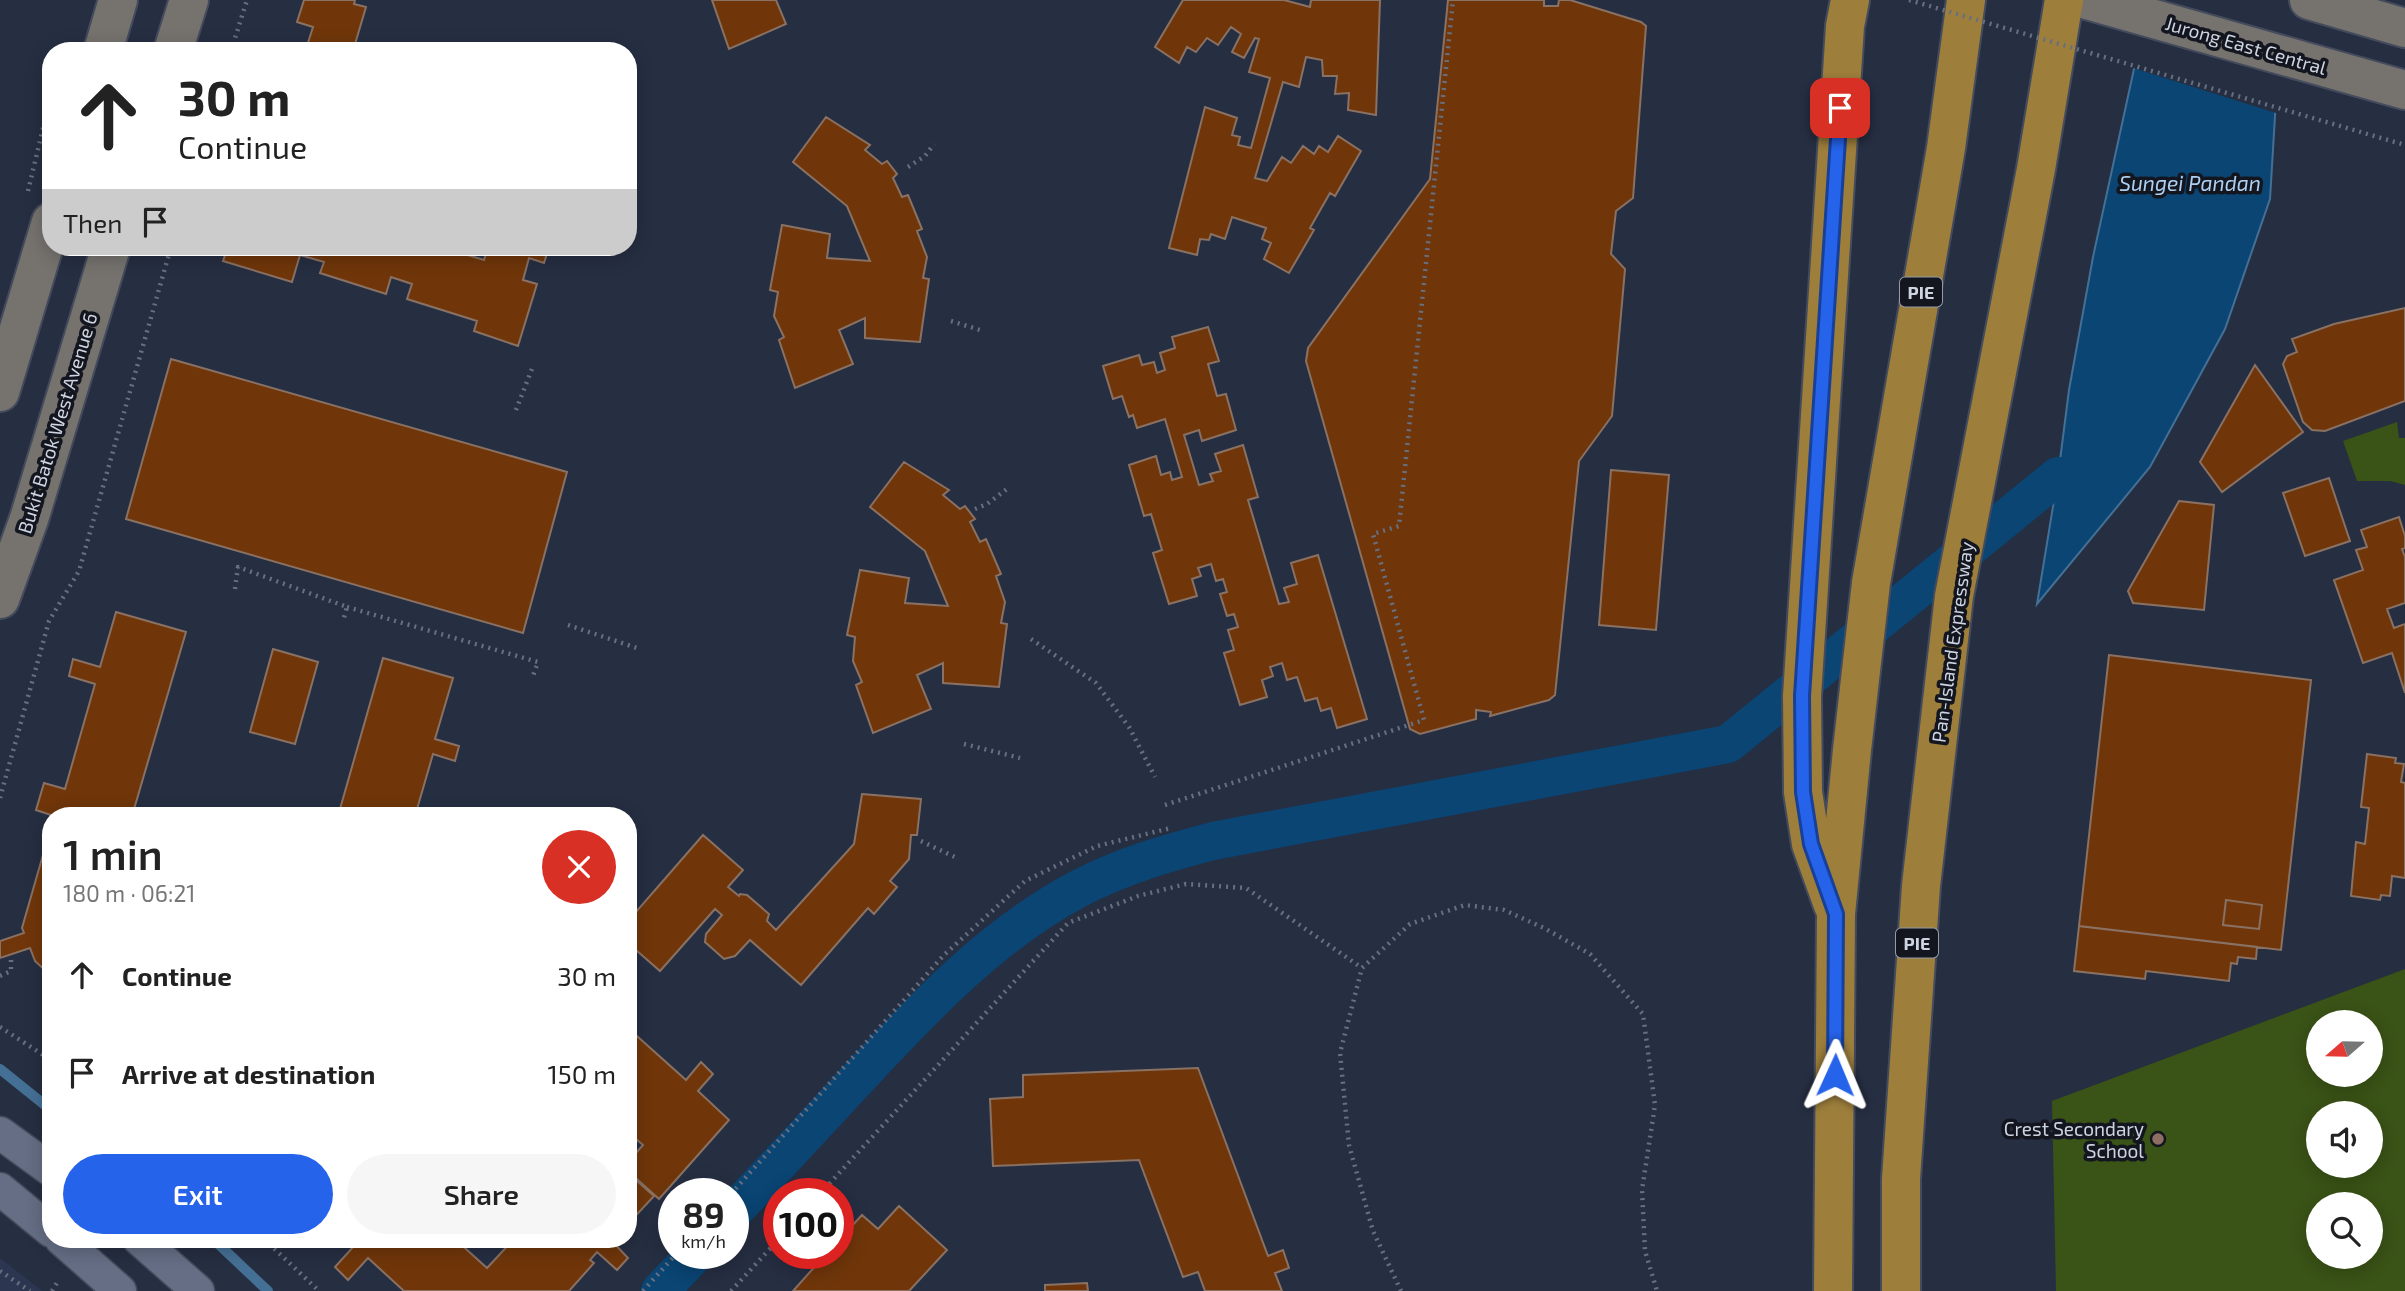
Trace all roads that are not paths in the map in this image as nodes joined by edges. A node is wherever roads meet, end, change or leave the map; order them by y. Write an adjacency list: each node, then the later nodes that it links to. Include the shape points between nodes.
1 (118, 0): 9 (main road)
2 (189, 0): 10 (main road)
3 (1850, 0): 16 (highway, via 1802,696 1803,792 1811,844)
4 (1966, 0): 16 (highway, PIE, via 1946,148 1871,583)
5 (2064, 0): 26 (highway, Pan-Island Expressway / PIE, via 1954,596 1921,886 1901,1179)
6 (2087, 0): 11 (main road, Jurong East Central)
7 (2309, 0): 8 (main road)
8 (2405, 28)
9 (106, 42)
10 (176, 42)
11 (2405, 90)
12 (42, 252): 14 (main road)
13 (108, 256): 15 (main road, Bukit Batok West Avenue 6, via 29,519)
14 (0, 391)
15 (0, 599)
16 (1836, 914): 25 (highway, PIE)
17 (0, 1133): 18 (street)
18 (42, 1163)
19 (0, 1189): 20 (street)
20 (42, 1223)
21 (71, 1248): 23 (street)
22 (149, 1248): 24 (street)
23 (120, 1291)
24 (198, 1291)
25 (1833, 1291)
26 (1901, 1291)

